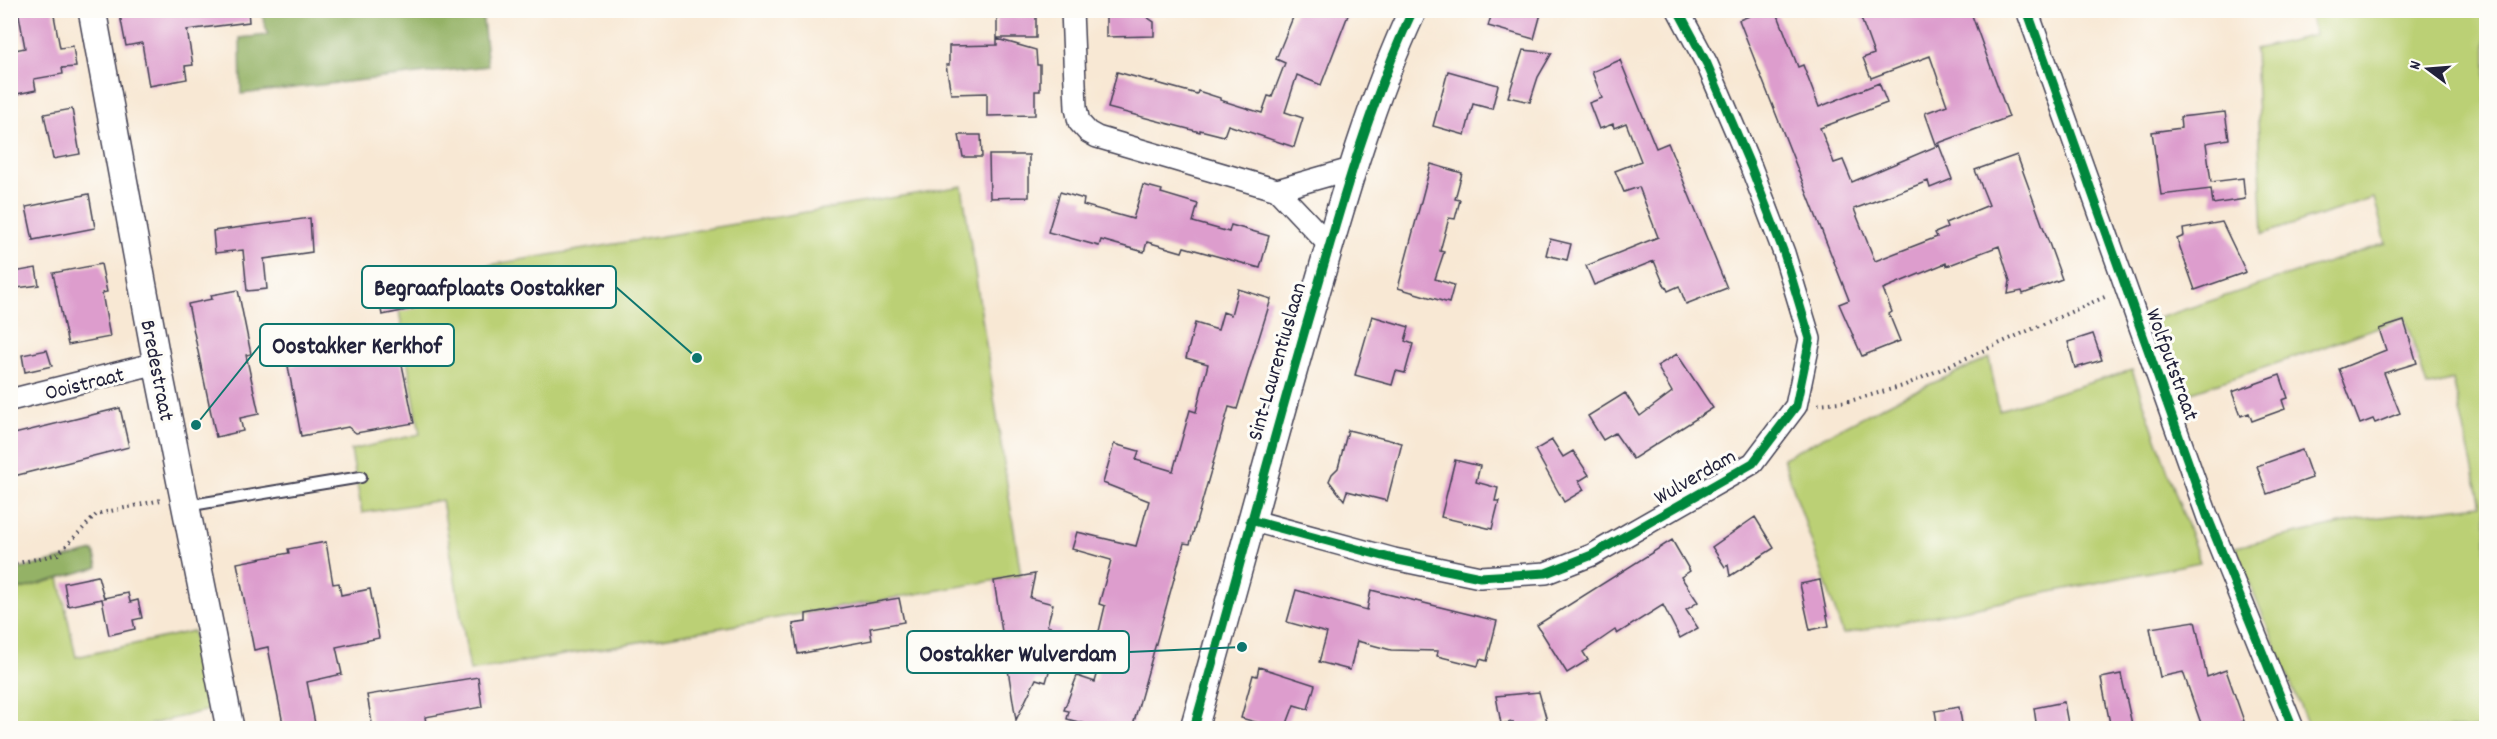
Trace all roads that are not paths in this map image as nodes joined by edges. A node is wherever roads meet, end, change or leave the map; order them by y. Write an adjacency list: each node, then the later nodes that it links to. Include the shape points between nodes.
1 (92, 10): 9 (street, Bredestraat)
2 (1072, 10): 7 (street, via 1076,108 1079,122 1088,132)
3 (1413, 10): 6 (street, Sint-Laurentiuslaan)
4 (1678, 10): 13 (street, Wulverdam, via 1707,64 1751,166 1784,253 1810,339 1796,406 1753,463 1592,555 1546,573 1480,577 1394,559)
5 (2027, 10): 16 (street, Wolfputstraat, via 2208,518)
6 (1354, 168): 7 (street); 8 (street, Sint-Laurentiuslaan)
7 (1277, 190): 8 (street)
8 (1330, 246): 13 (street, Sint-Laurentiuslaan)
9 (157, 363): 10 (street, Ooistraat); 12 (street, Bredestraat)
10 (10, 400)
11 (361, 477): 12 (lane)
12 (184, 498): 14 (street, Bredestraat)
13 (1250, 520): 15 (street, Sint-Laurentiuslaan)
14 (230, 729)
15 (1194, 729)
16 (2293, 729)

